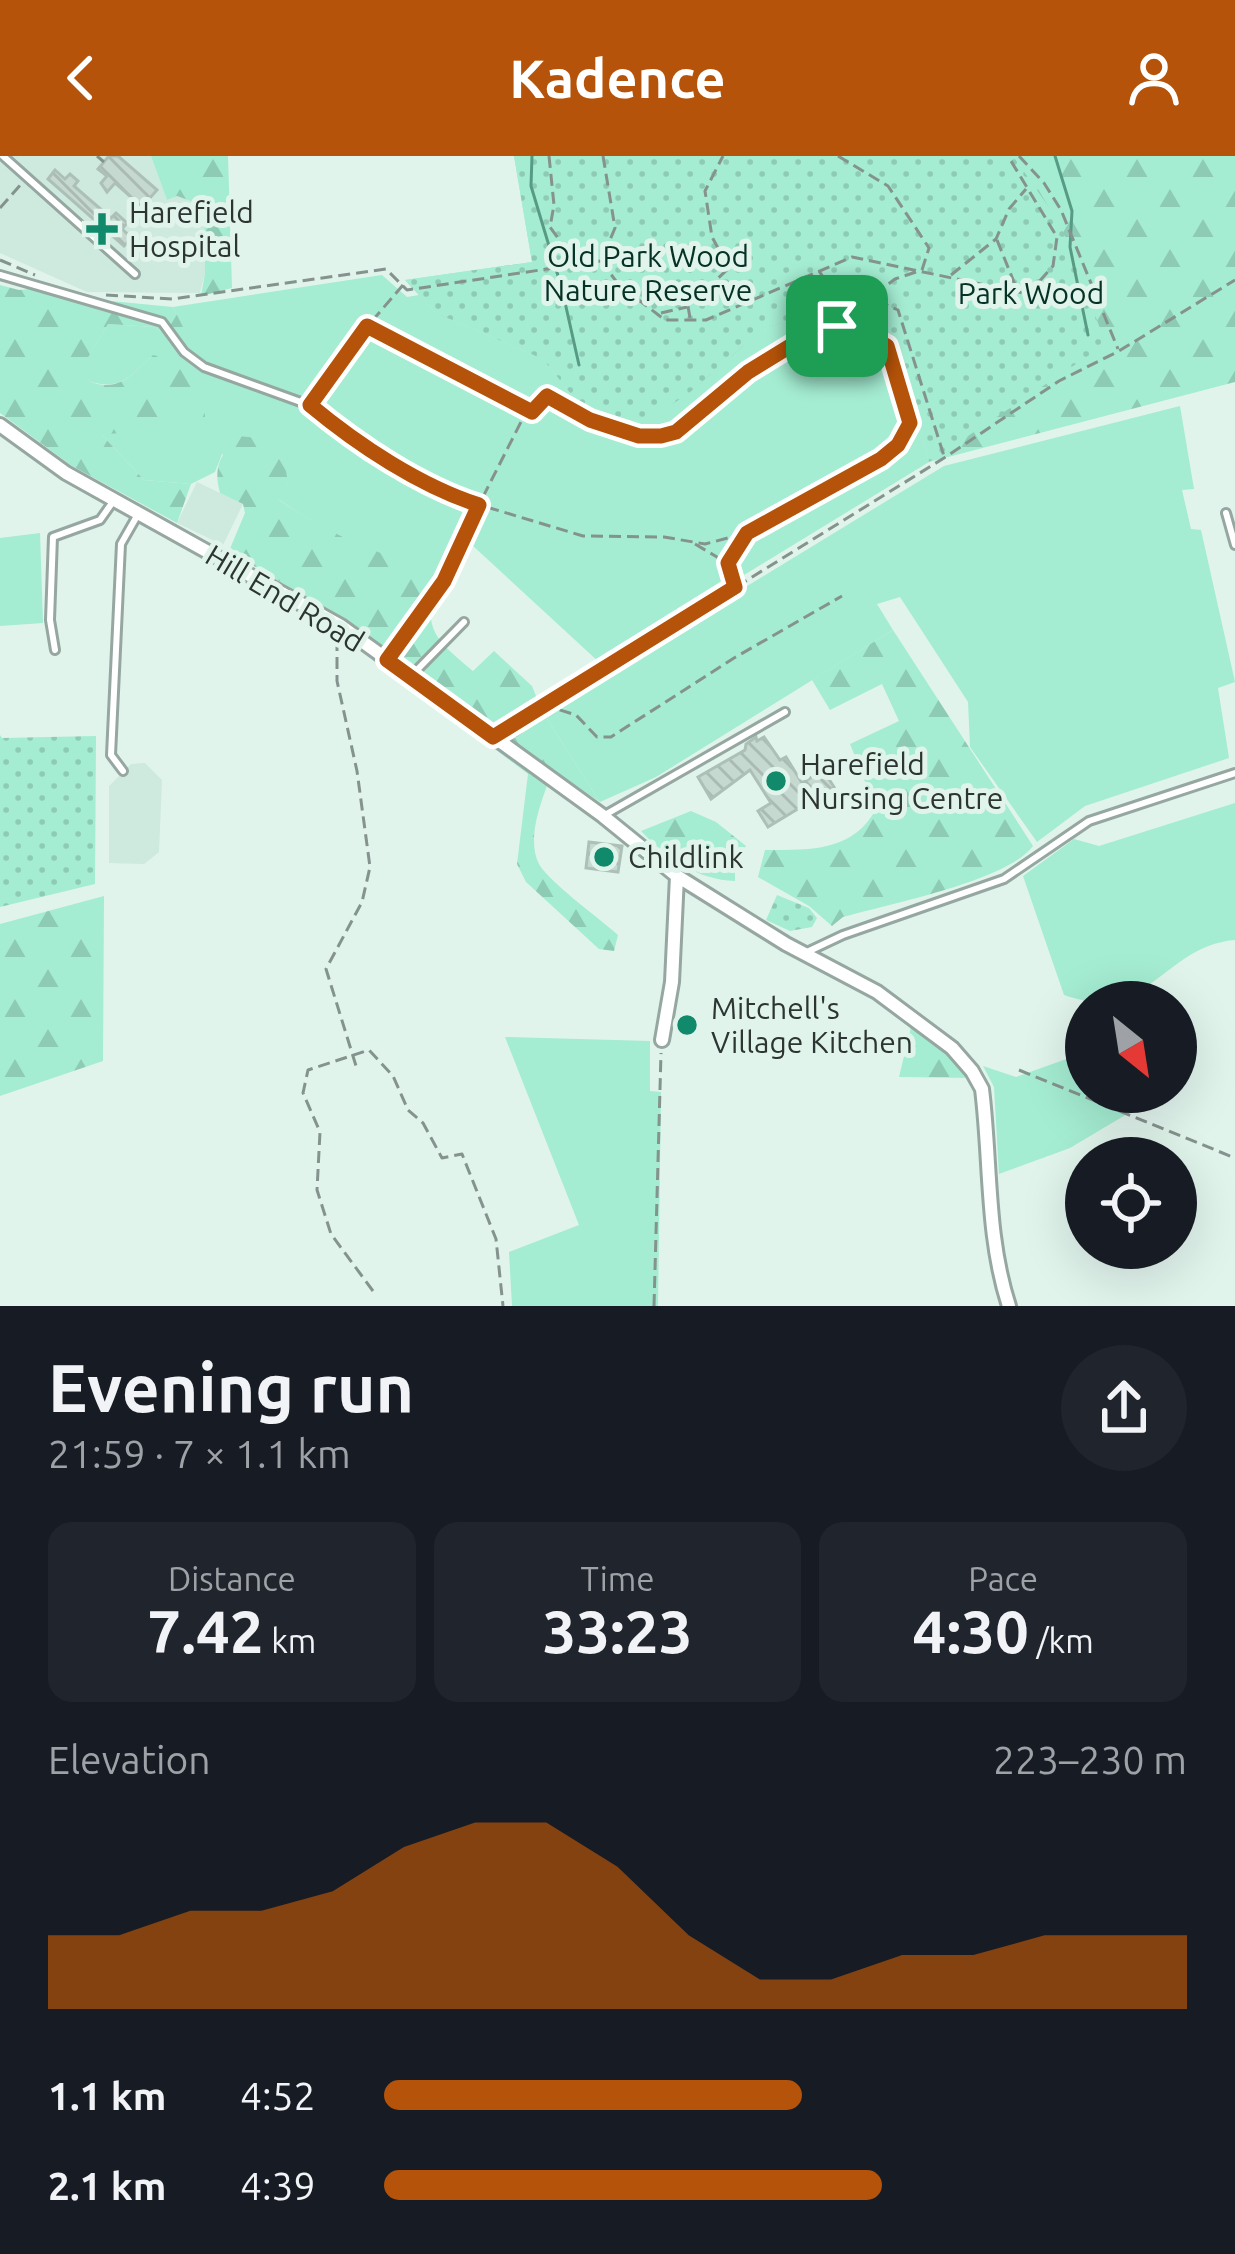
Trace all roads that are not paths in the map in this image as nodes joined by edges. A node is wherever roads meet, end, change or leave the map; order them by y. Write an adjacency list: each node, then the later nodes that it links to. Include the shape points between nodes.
1 (3, 156): 2 (lane)
2 (135, 274)
3 (0, 275): 4 (lane, via 162,322 203,367 310,405)
4 (367, 326)
5 (0, 425): 6 (street, Hill End Road)
6 (113, 500): 8 (street, Hill End Road); 11 (lane, via 100,520 52,537)
7 (1226, 513): 9 (lane)
8 (139, 514): 12 (street, Hill End Road, via 341,626); 14 (lane, via 122,544 111,755)
9 (1235, 544)
10 (464, 622): 12 (lane)
11 (55, 650)
12 (410, 677): 16 (street, Hill End Road)
13 (784, 712): 16 (lane)
14 (123, 771)
15 (1235, 772): 18 (lane, via 1089,821 1004,879)
16 (603, 816): 17 (street, Hill End Road)
17 (677, 876): 18 (street, Hill End Road); 19 (street)
18 (804, 954): 20 (street, Hill End Road, via 877,992 972,1070 982,1089 997,1268)
19 (662, 1040)
20 (1009, 1306)

